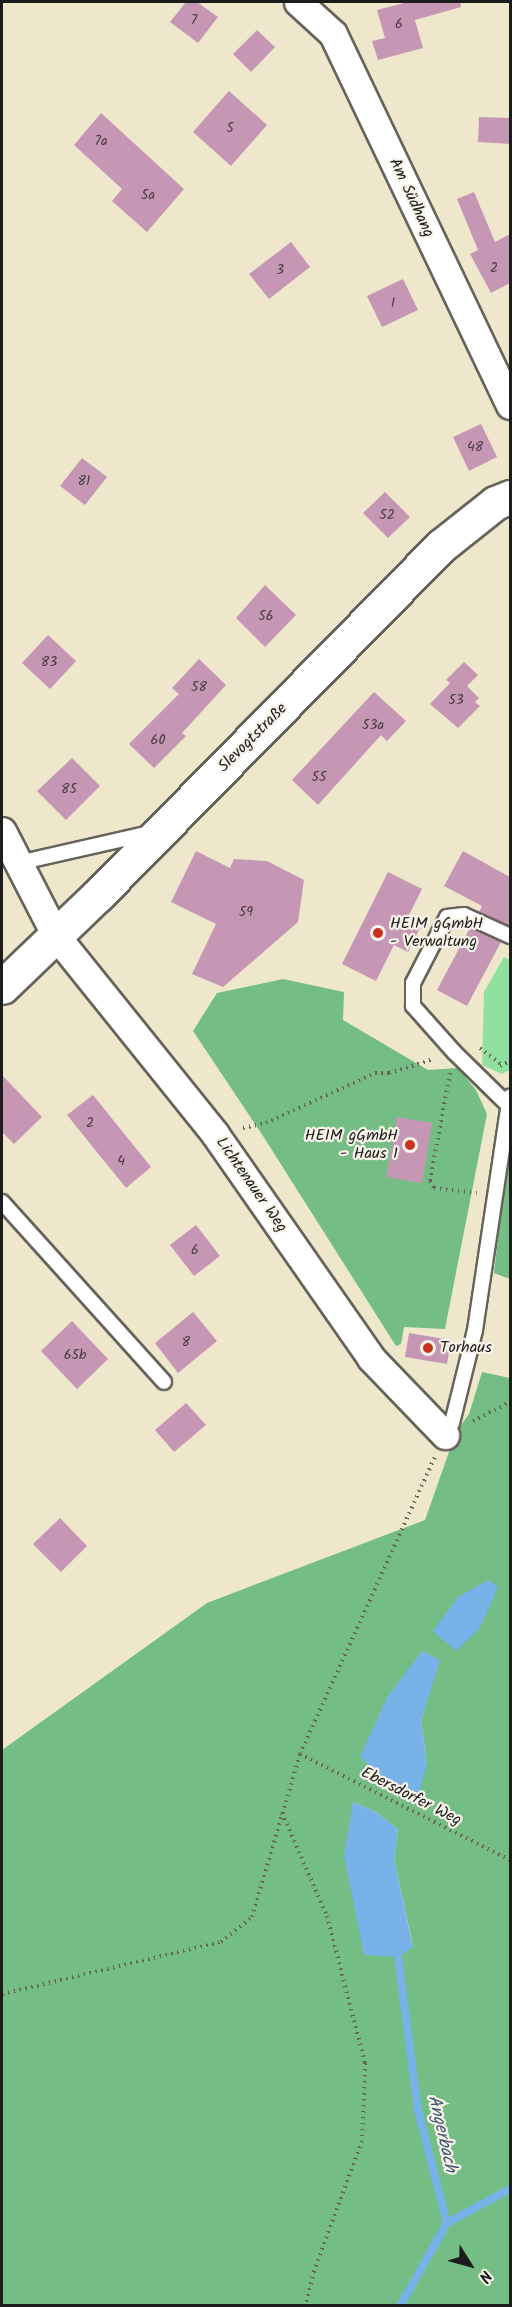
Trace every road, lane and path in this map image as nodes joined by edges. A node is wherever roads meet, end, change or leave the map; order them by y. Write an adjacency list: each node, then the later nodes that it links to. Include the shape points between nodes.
1 (298, 2): 2 (street, Am Südhang, via 333,34)
2 (510, 405)
3 (510, 497): 5 (street, Slevogtstraße, via 495,503 441,546)
4 (2, 831): 6 (street, Lichtenauer Weg)
5 (160, 831): 6 (lane); 7 (street, Slevogtstraße)
6 (18, 863): 7 (street, Lichtenauer Weg)
7 (56, 936): 9 (street, Slevogtstraße); 12 (street, Lichtenauer Weg)
8 (510, 936): 10 (lane, via 464,915 447,917 413,983 413,1006)
9 (2, 987)
10 (448, 1054): 11 (lane); 12 (path, via 389,1073 375,1073 266,1123); 13 (path, via 450,1072 430,1181 434,1188)
11 (509, 1101): 17 (lane, via 475,1330 452,1423)
12 (215, 1134): 17 (street, Lichtenauer Weg, via 371,1358)
13 (485, 1194)
14 (2, 1202): 15 (lane)
15 (164, 1382)
16 (510, 1402): 17 (path)
17 (445, 1435): 18 (path)
18 (300, 1754): 19 (path); 20 (path, Ebersdorfer Weg)
19 (282, 1813): 21 (path, via 252,1917 221,1942); 22 (path, via 327,1916 365,2063 362,2141)
20 (510, 1860)
21 (2, 1994)
22 (305, 2306)

